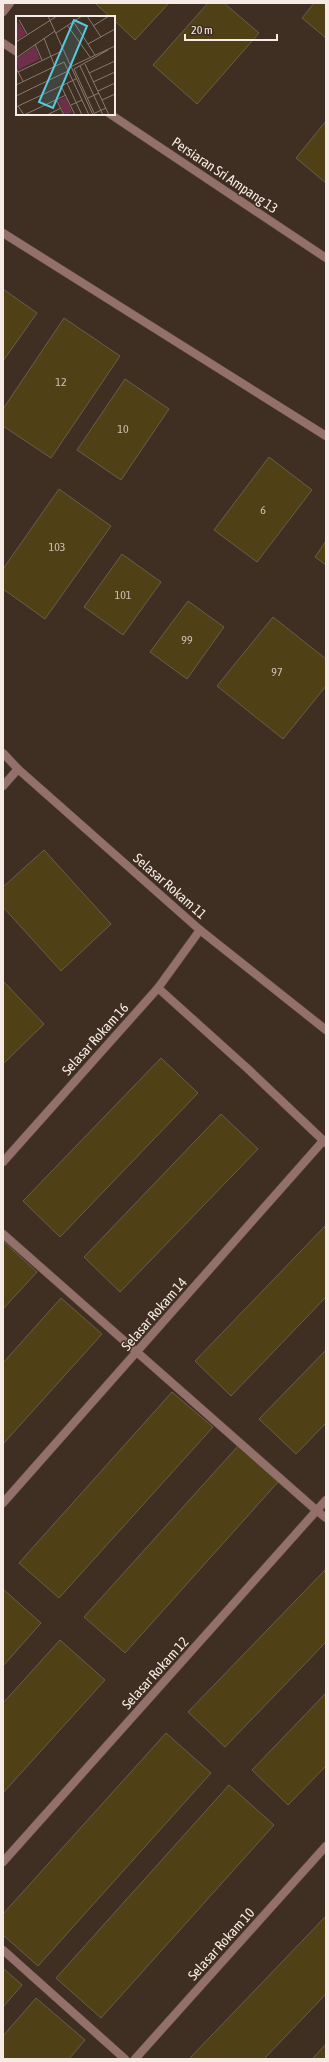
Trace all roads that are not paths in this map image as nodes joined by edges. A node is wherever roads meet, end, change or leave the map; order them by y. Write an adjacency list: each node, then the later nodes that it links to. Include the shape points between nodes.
1 (10, 3): 2 (street)
2 (3, 12)
3 (3, 43): 4 (street)
4 (16, 51)
5 (112, 115): 7 (street, Persiaran Sri Ampang 13)
6 (3, 232): 8 (street)
7 (326, 258)
8 (326, 436)
9 (3, 753): 10 (street, Selasar Rokam 11)
10 (18, 769): 11 (street); 12 (street, Selasar Rokam 11)
11 (3, 786)
12 (200, 930): 13 (street, Selasar Rokam 16); 14 (street, Selasar Rokam 11)
13 (158, 988): 15 (street); 16 (street, Selasar Rokam 16)
14 (326, 1030)
15 (325, 1142): 18 (street, Selasar Rokam 14)
16 (4, 1159)
17 (3, 1234): 18 (street)
18 (138, 1352): 20 (street, Selasar Rokam 14); 21 (street)
19 (326, 1500): 21 (street, Selasar Rokam 12)
20 (3, 1502)
21 (316, 1510): 22 (street); 24 (street, Selasar Rokam 12)
22 (326, 1518)
23 (326, 1847): 27 (street, Selasar Rokam 10)
24 (3, 1862)
25 (3, 1950): 26 (street)
26 (125, 2059)
27 (135, 2059)

